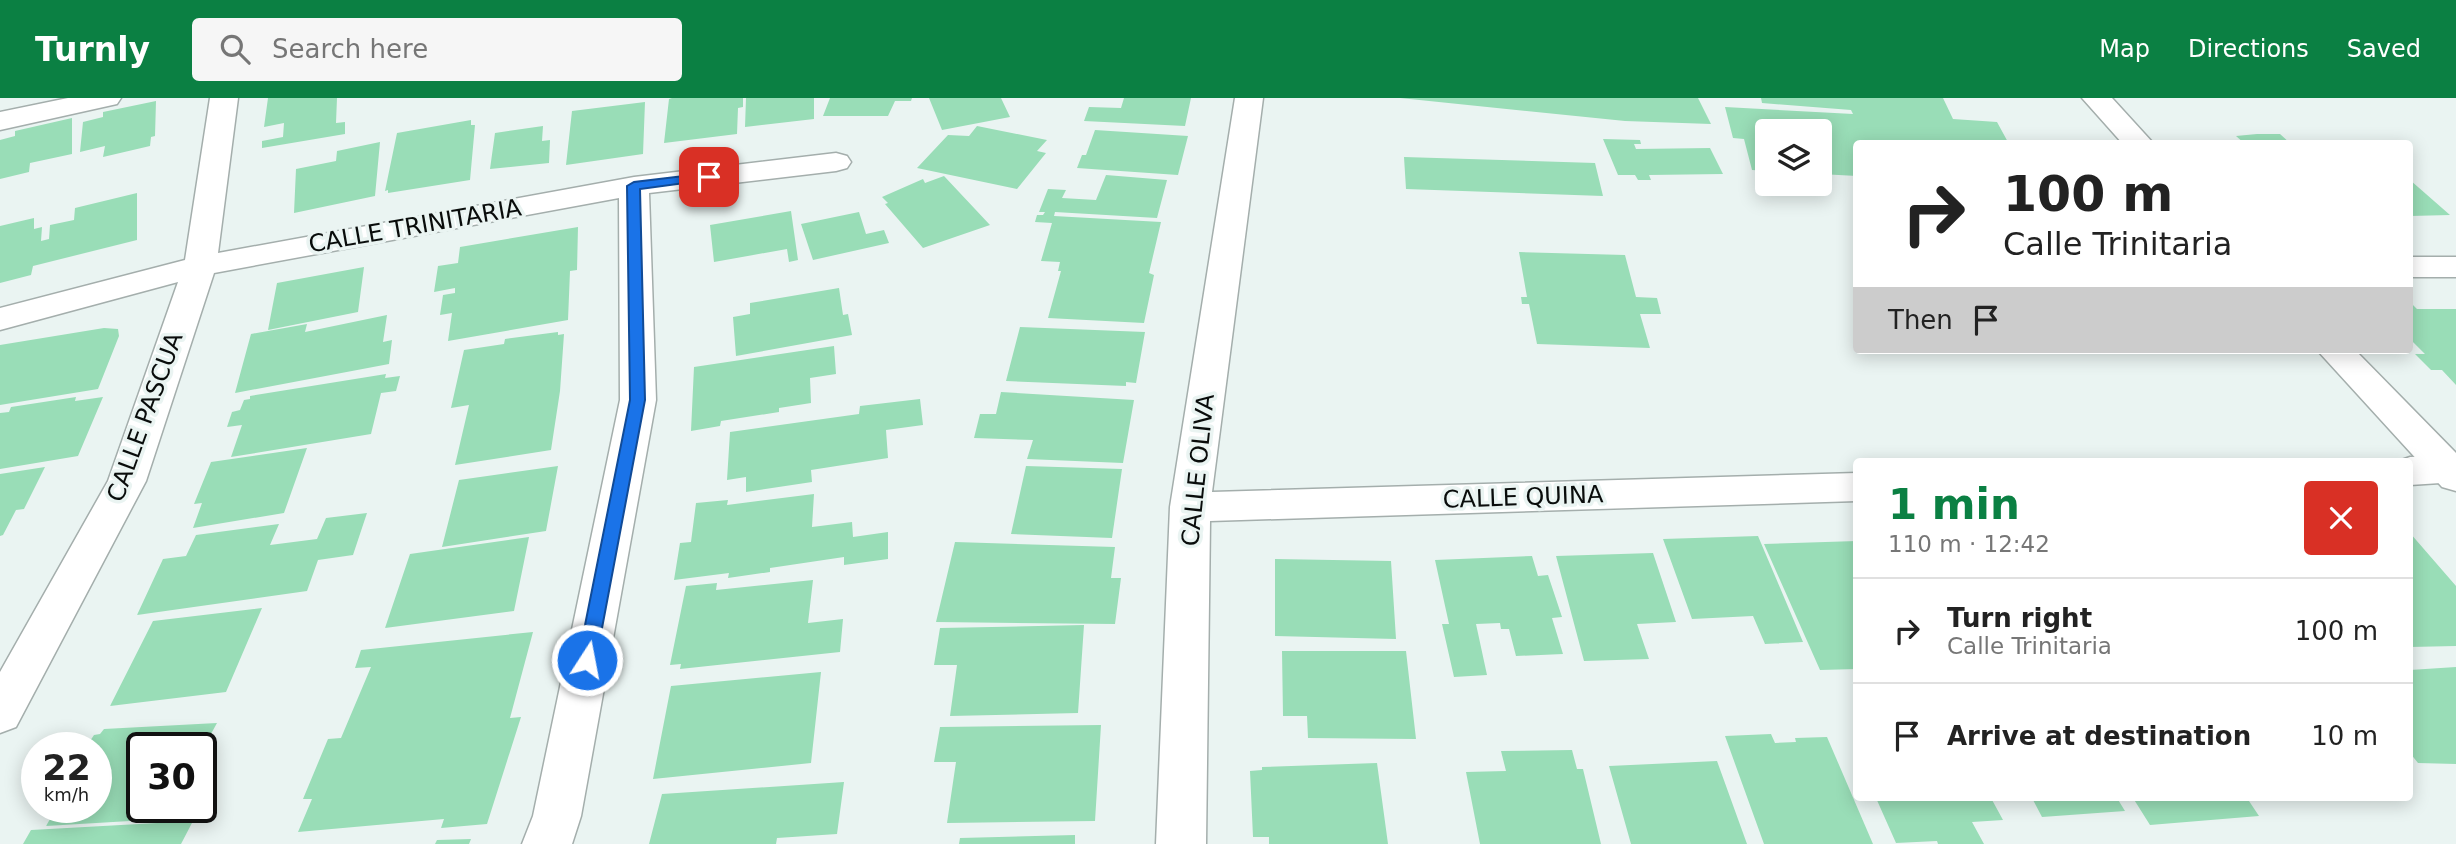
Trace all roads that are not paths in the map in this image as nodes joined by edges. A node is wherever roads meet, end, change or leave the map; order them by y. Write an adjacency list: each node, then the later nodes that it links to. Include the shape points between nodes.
1 (107, 98): 5 (street)
2 (224, 98): 9 (street, CALLE PASCUA)
3 (1249, 98): 17 (street, CALLE OLIVA)
4 (2096, 98): 6 (street)
5 (0, 121)
6 (2136, 140)
7 (836, 162): 8 (street, CALLE TRINITARIA)
8 (634, 186): 9 (street, CALLE TRINITARIA); 19 (street, via 638,400 557,816)
9 (200, 265): 12 (street, CALLE TRINITARIA); 18 (street, CALLE PASCUA, via 127,481)
10 (2413, 267): 11 (street)
11 (2456, 267)
12 (0, 319)
13 (2340, 354): 15 (street)
14 (2413, 471): 15 (street)
15 (2453, 473)
16 (1853, 487): 17 (street, CALLE QUINA)
17 (1190, 507): 20 (street, CALLE OLIVA)
18 (0, 714)
19 (547, 844)
20 (1181, 844)

